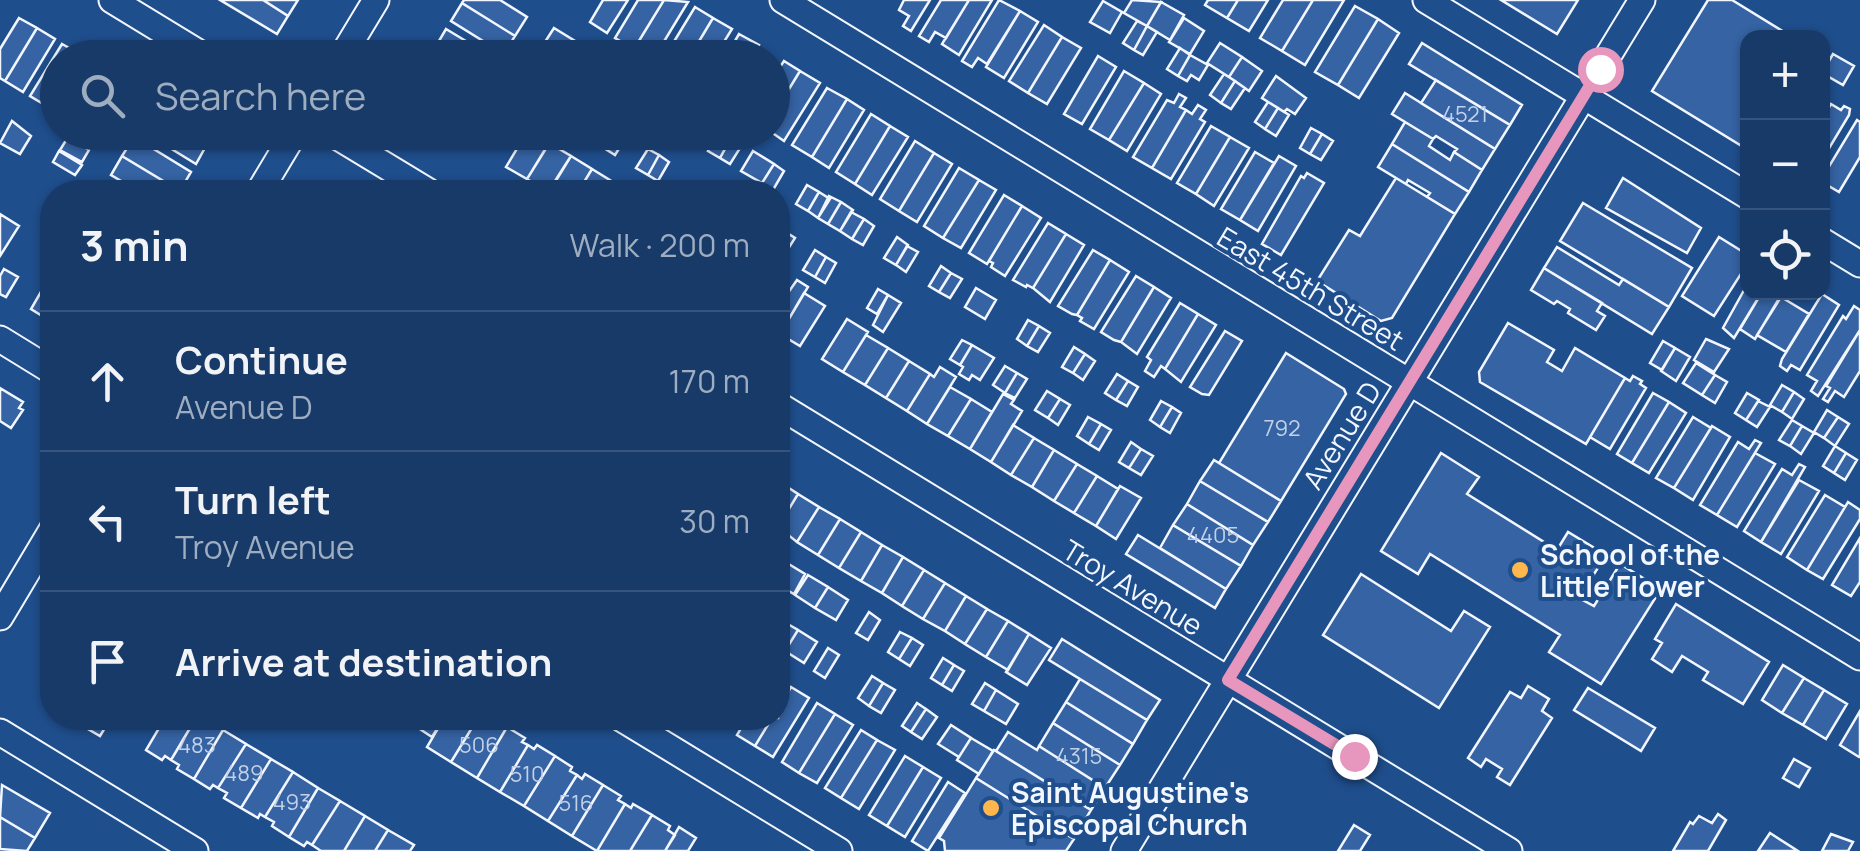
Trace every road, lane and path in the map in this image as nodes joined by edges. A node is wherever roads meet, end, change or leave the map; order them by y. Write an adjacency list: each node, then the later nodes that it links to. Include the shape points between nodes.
1 (112, 0): 6 (street)
2 (376, 0): 7 (street)
3 (783, 0): 18 (street, East 45th Street)
4 (1426, 0): 8 (street)
5 (1642, 0): 8 (street, Avenue D)
6 (178, 40)
7 (352, 40)
8 (1583, 96): 13 (street); 18 (street, Avenue D)
9 (285, 150): 11 (street)
10 (359, 150): 12 (street)
11 (266, 180)
12 (408, 180)
13 (1740, 191)
14 (1830, 246): 15 (street)
15 (1860, 264)
16 (0, 339): 17 (street)
17 (40, 363)
18 (1409, 383): 22 (street, East 45th Street); 23 (street, Avenue D)
19 (790, 412): 23 (street, Troy Avenue)
20 (40, 550): 21 (street)
21 (0, 617)
22 (1860, 657)
23 (1228, 680): 28 (street, Avenue D); 29 (street, Troy Avenue)
24 (641, 730): 27 (street)
25 (0, 732): 26 (street)
26 (195, 851)
27 (839, 851)
28 (1124, 851)
29 (1510, 851)

